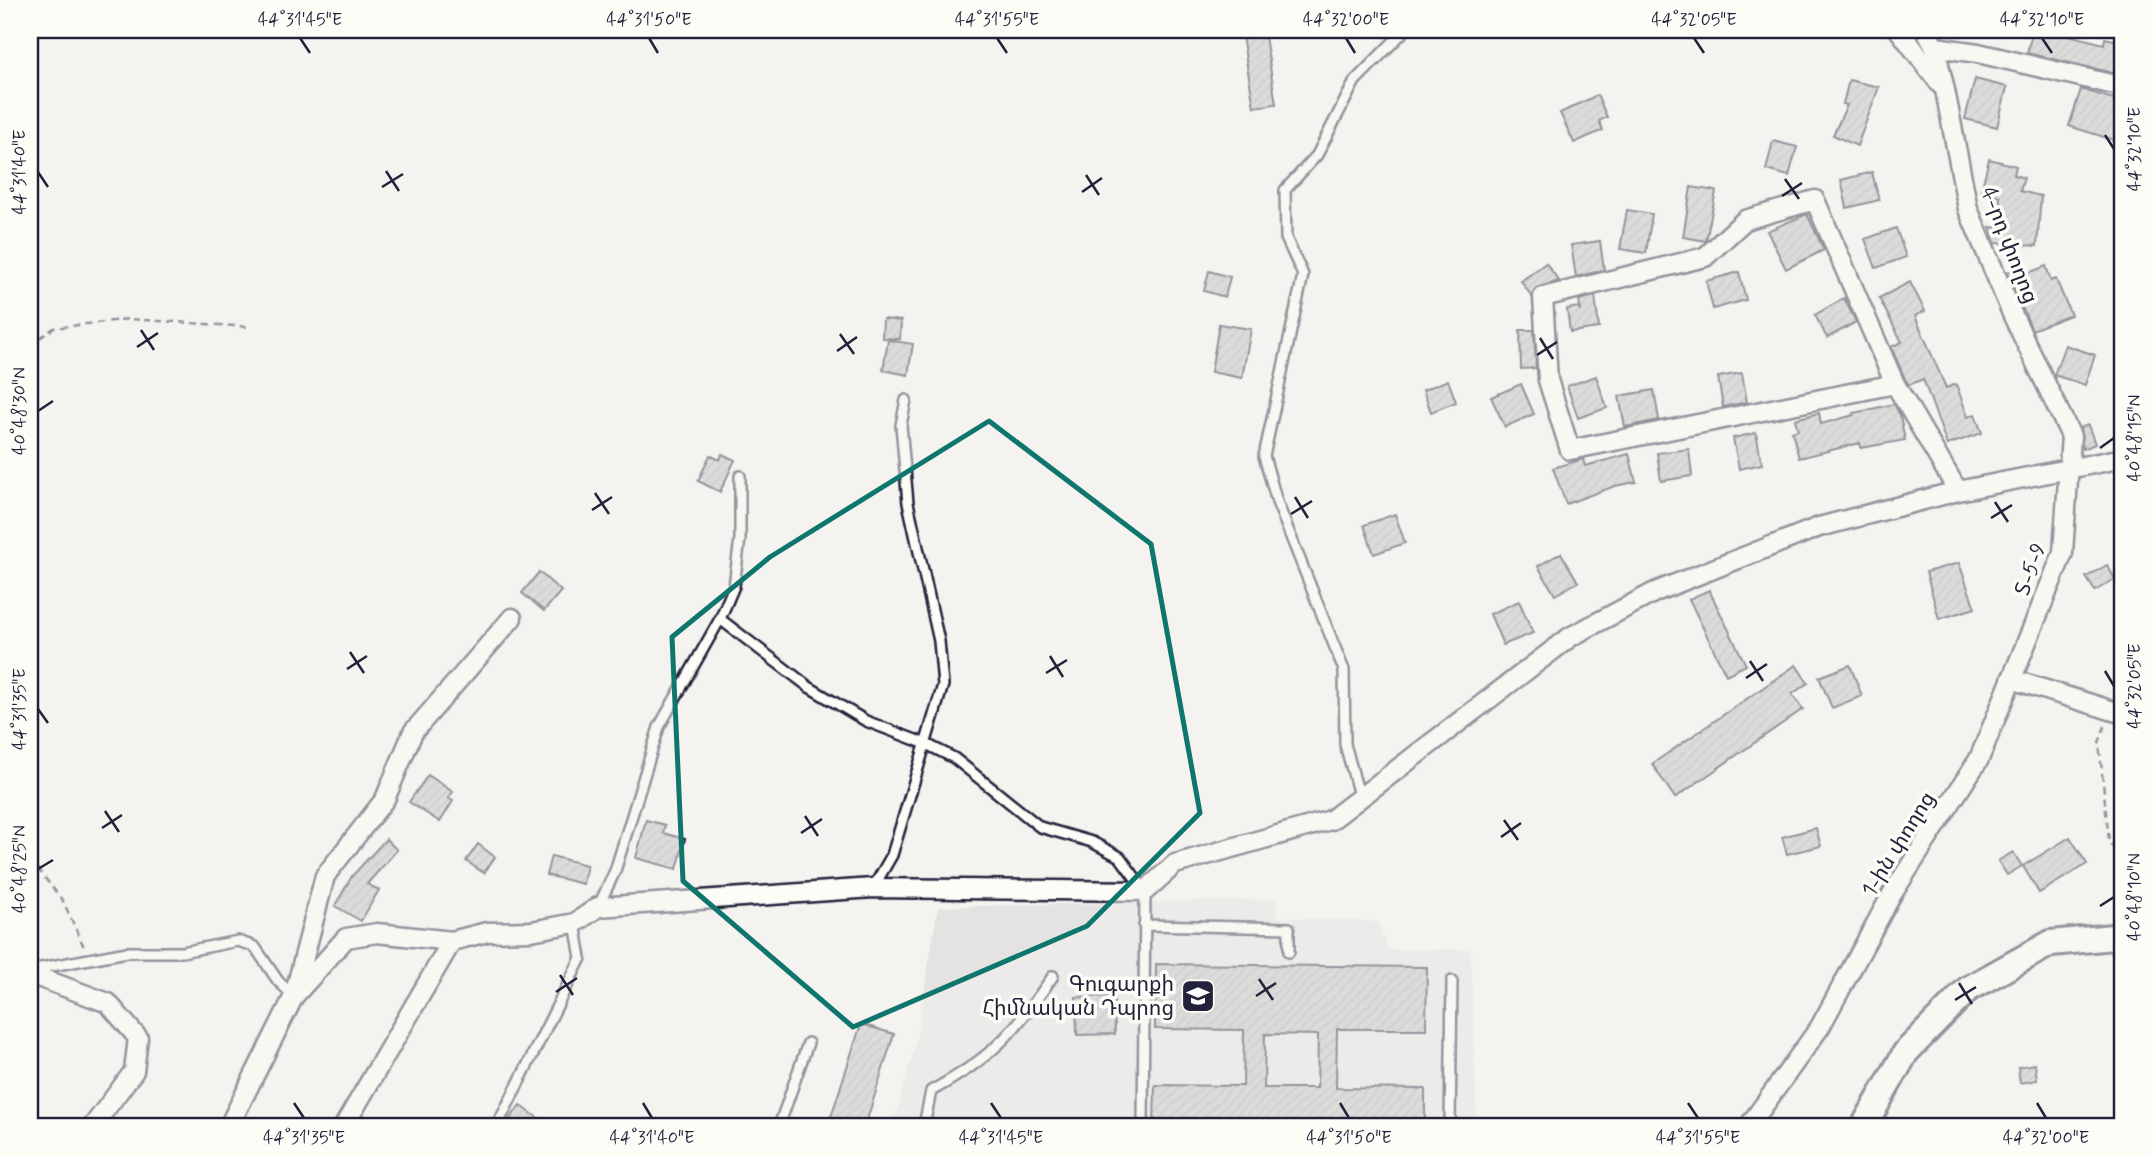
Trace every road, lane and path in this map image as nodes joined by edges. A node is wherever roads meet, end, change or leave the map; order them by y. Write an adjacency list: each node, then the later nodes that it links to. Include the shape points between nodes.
1 (1405, 30): 20 (lane, via 1355,81 1317,155 1285,190 1286,238 1303,275 1264,456 1277,502 1345,670 1345,744)
2 (1899, 30): 6 (street)
3 (1926, 30): 4 (street, 4-րդ փողոց / Տ-5-9)
4 (1934, 47): 5 (street); 6 (street, 4-րդ փողոց / Տ-5-9)
5 (2123, 87)
6 (1945, 90): 12 (street, 4-րդ փողոց / Տ-5-9, via 1968,209 2012,316 2070,436)
7 (251, 327): 8 (path, via 129,319 54,328)
8 (30, 345)
9 (1895, 384): 9 (street, via 1815,200 1745,220 1704,257 1543,297 1548,380 1570,450); 14 (street)
10 (906, 400): 19 (lane, via 901,425 908,503 939,641 943,685)
11 (2123, 458): 12 (street)
12 (2068, 468): 14 (street); 17 (street, Տ-5-9 / Տ-5-9, via 2063,553)
13 (740, 476): 16 (lane, via 734,586)
14 (1958, 491): 20 (street, via 1819,527 1655,592 1570,637)
15 (512, 618): 35 (street, via 413,732 385,799 325,876)
16 (720, 619): 19 (lane, via 809,687 866,721); 25 (lane, via 659,727 615,871)
17 (2011, 680): 18 (street); 45 (street, 1-ին փողոց / Տ-5-9, via 1979,759 1892,894 1820,1027)
18 (2117, 712): 22 (path, via 2099,743 2109,842)
19 (926, 744): 23 (lane, via 892,855); 24 (lane, via 954,758 1040,827 1092,842 1120,857)
20 (1360, 799): 24 (street, via 1331,820 1175,864)
21 (30, 859): 31 (path, via 63,901)
22 (2123, 860)
23 (873, 888): 24 (street); 25 (street)
24 (1144, 891): 27 (lane)
25 (598, 907): 26 (street)
26 (575, 923): 29 (street, via 487,932); 40 (lane, via 582,958)
27 (1144, 925): 30 (lane, via 1289,928); 43 (lane)
28 (2123, 936): 46 (street, via 2051,943 1968,989 1906,1052)
29 (452, 942): 35 (street, via 377,933 346,938); 39 (street)
30 (1289, 952)
31 (90, 959): 32 (lane); 35 (lane, via 127,952 182,952 238,941 255,947)
32 (30, 972): 37 (street, via 108,1003 138,1038 134,1071)
33 (1053, 976): 42 (lane, via 1019,1026 972,1068 931,1091)
34 (1452, 981): 44 (lane)
35 (294, 996): 38 (street)
36 (808, 1043): 41 (lane)
37 (93, 1126)
38 (229, 1126)
39 (344, 1126)
40 (497, 1126)
41 (779, 1126)
42 (924, 1126)
43 (1143, 1126)
44 (1450, 1126)
45 (1749, 1126)
46 (1864, 1126)

